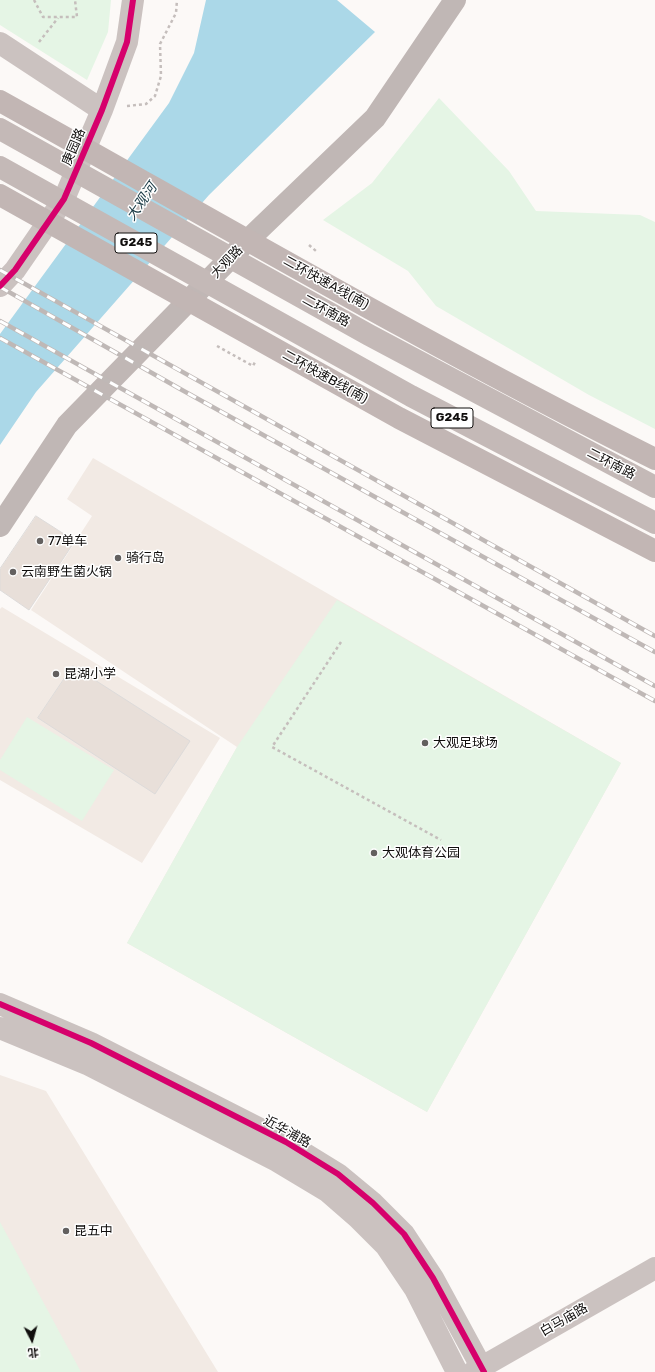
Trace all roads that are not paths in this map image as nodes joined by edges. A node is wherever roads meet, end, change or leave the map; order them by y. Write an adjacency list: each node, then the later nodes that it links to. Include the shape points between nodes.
1 (133, 0): 5 (street, 庚园路, via 127,42)
2 (454, 0): 13 (main road, 大观路, via 375,118 248,240 67,425)
3 (0, 42): 5 (street)
4 (0, 101): 10 (highway, 二环快速A线(南), via 400,324)
5 (102, 110): 9 (street, 庚园路, via 64,199 15,270)
6 (0, 129): 11 (main road, 二环南路 / G245, via 265,278)
7 (0, 167): 12 (main road, G245, via 467,426)
8 (0, 195): 14 (highway, 二环快速B线(南), via 393,414)
9 (0, 286)
10 (655, 459)
11 (655, 487)
12 (655, 523)
13 (0, 526)
14 (655, 551)
15 (0, 1004): 18 (street, 近华浦路, via 98,1046 286,1142 338,1174 373,1203 404,1234 433,1278)
16 (0, 1028): 19 (street, via 87,1064 277,1161 327,1191 386,1246 415,1289)
17 (655, 1268): 18 (street, 白马庙路)
18 (480, 1370)
19 (457, 1372)

